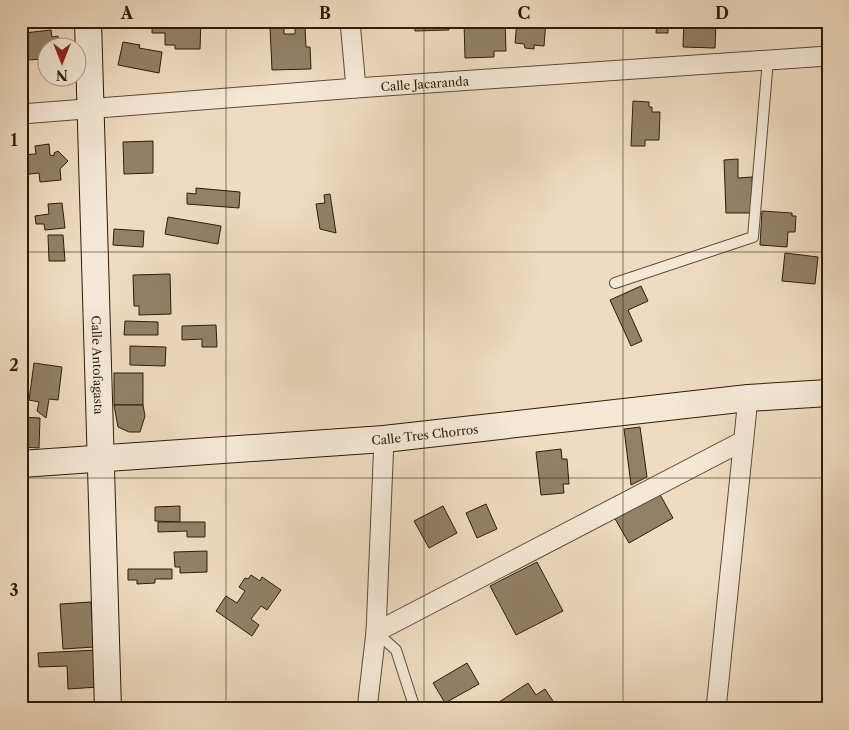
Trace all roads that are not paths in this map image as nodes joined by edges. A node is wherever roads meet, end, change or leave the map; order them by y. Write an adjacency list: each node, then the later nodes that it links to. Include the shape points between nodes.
1 (88, 21): 6 (main road, Calle Antofagasta)
2 (350, 21): 5 (street)
3 (828, 56): 4 (street, Calle Jacaranda)
4 (768, 60): 5 (street, Calle Jacaranda); 8 (lane, via 753,237)
5 (356, 88): 6 (street, Calle Jacaranda)
6 (90, 109): 7 (street, Calle Jacaranda); 13 (main road, Calle Antofagasta)
7 (21, 114)
8 (615, 284)
9 (828, 393): 10 (main road, Calle Tres Chorros)
10 (748, 398): 11 (main road, Calle Tres Chorros); 12 (street)
11 (384, 439): 13 (main road, Calle Tres Chorros); 15 (street)
12 (742, 441): 15 (street); 19 (street)
13 (99, 458): 14 (main road, Calle Tres Chorros); 16 (main road, Calle Antofagasta)
14 (21, 464)
15 (376, 632): 17 (street); 18 (lane, via 396,650)
16 (108, 709)
17 (367, 709)
18 (415, 709)
19 (716, 709)

